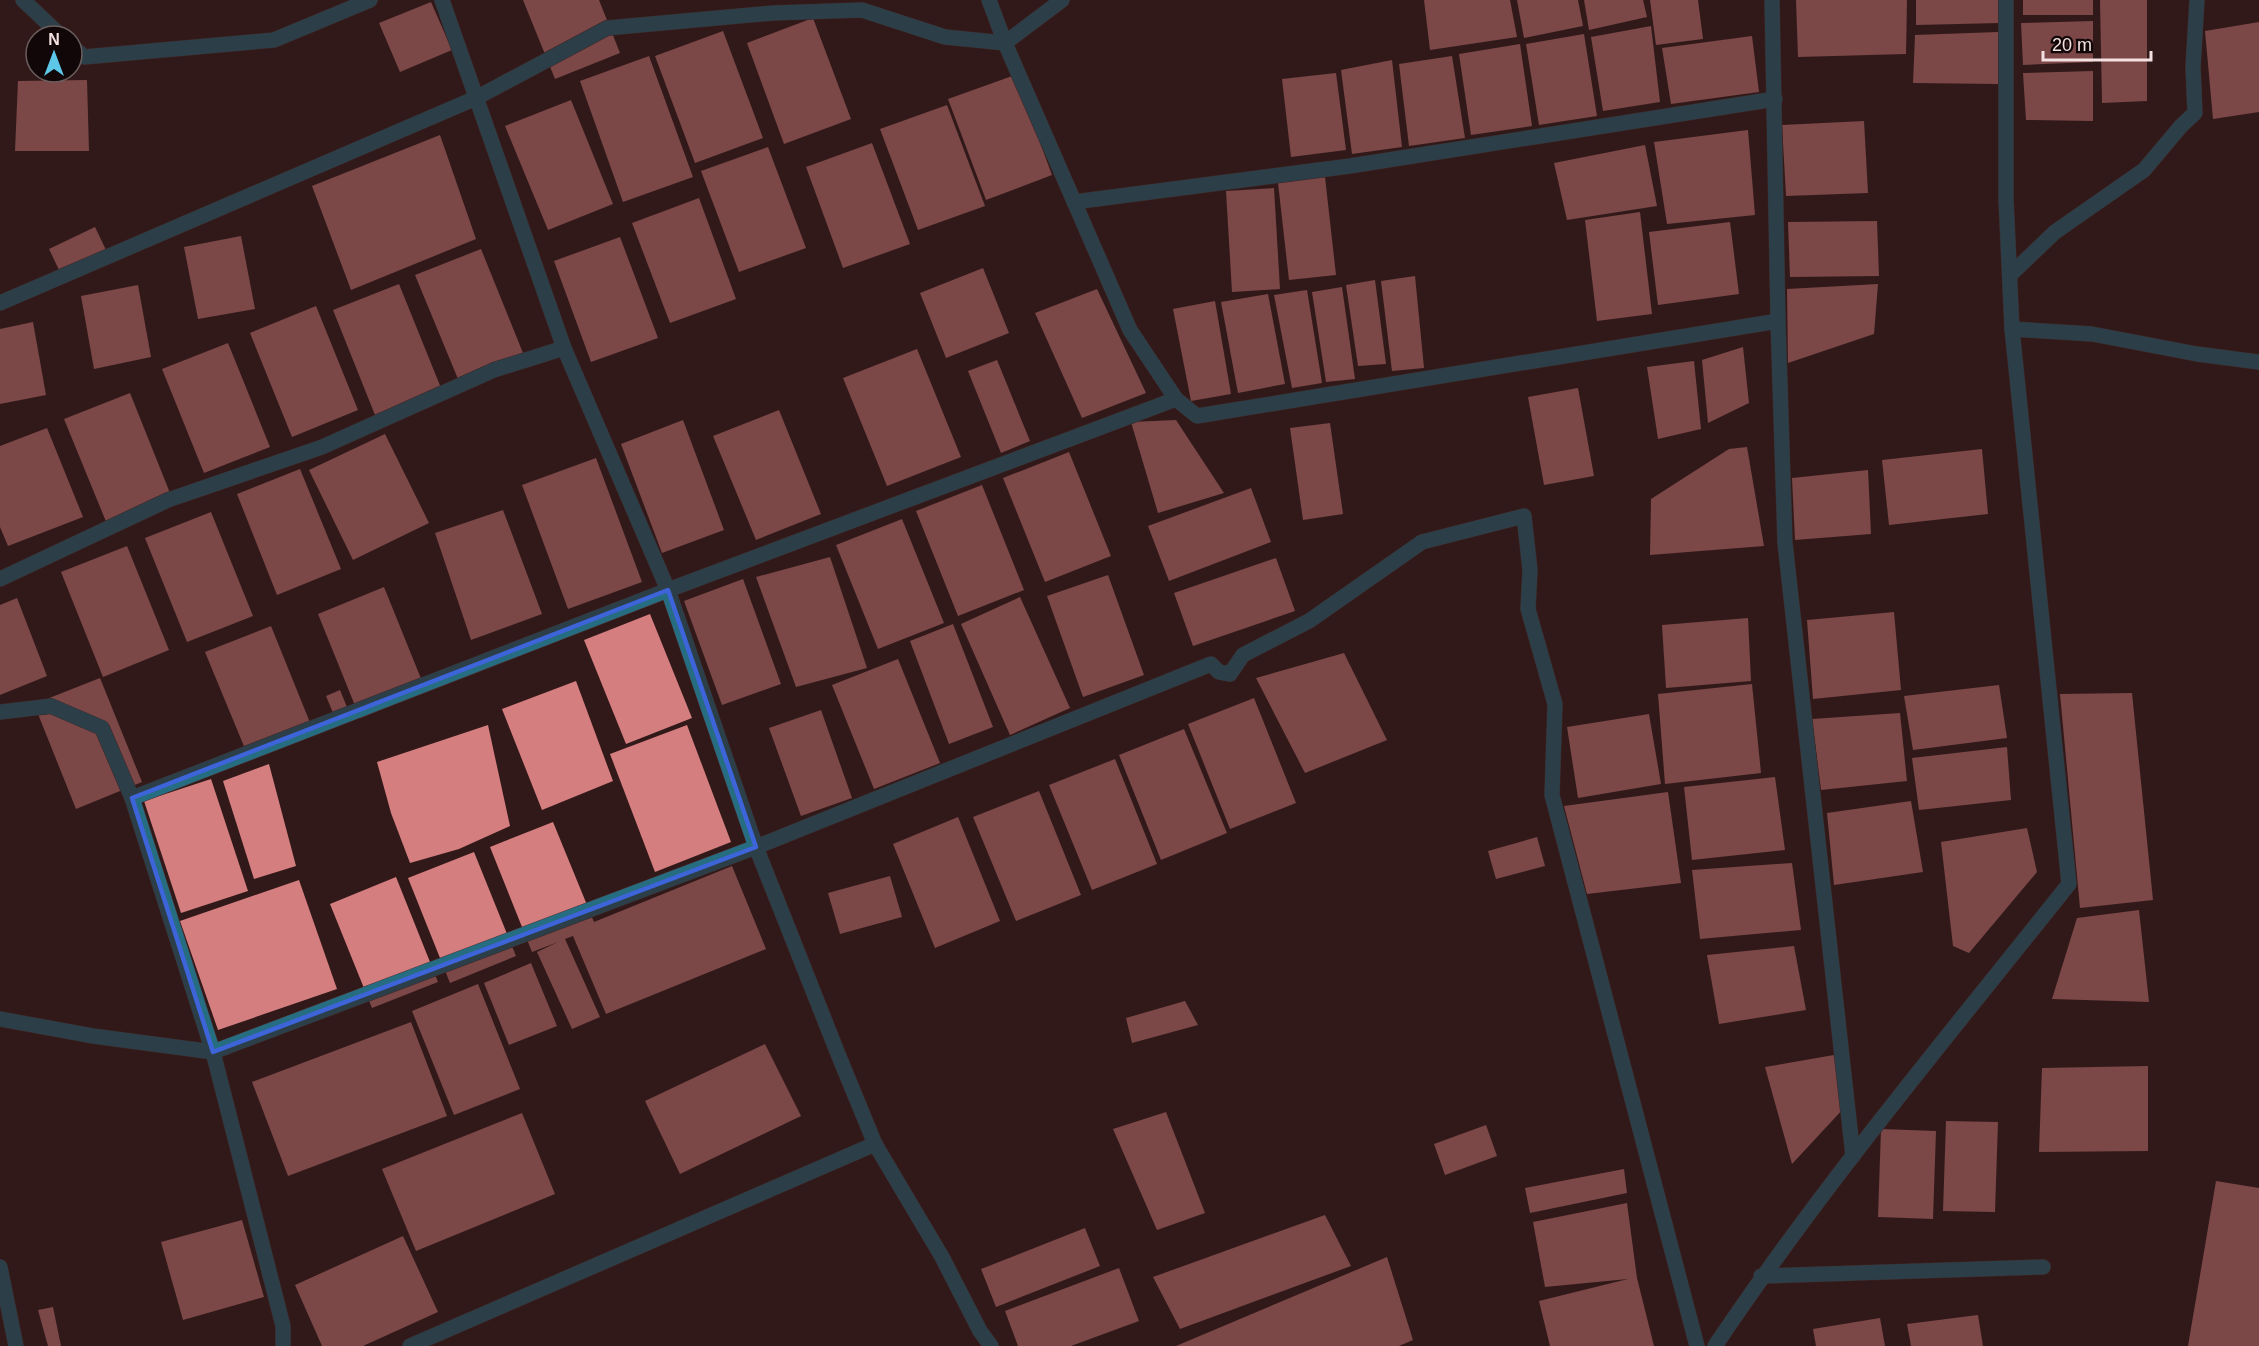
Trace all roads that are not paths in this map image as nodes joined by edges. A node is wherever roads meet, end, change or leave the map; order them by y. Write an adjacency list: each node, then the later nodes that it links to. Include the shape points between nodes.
1 (23, 0): 9 (street)
2 (370, 0): 11 (street, via 274,40)
3 (442, 0): 12 (street)
4 (989, 0): 10 (street)
5 (1062, 0): 10 (street)
6 (1772, 0): 13 (street)
7 (2006, 0): 15 (street)
8 (2197, 0): 15 (street, via 2195,113 2144,170 2055,232)
9 (48, 24)
10 (1005, 42): 12 (street, via 945,37 862,10 773,13 607,28); 14 (street)
11 (84, 57)
12 (476, 98): 16 (street); 19 (street)
13 (1775, 99): 14 (street, via 1350,165); 17 (street)
14 (1074, 202): 21 (street, via 1130,330)
15 (2010, 275): 18 (street)
16 (0, 303)
17 (1778, 321): 21 (street, via 1197,416); 30 (street, via 1785,543)
18 (2012, 329): 20 (street, via 2092,334); 30 (street, via 2069,884)
19 (564, 348): 22 (street, via 494,370 322,447 168,500); 23 (street)
20 (2259, 362)
21 (1176, 399): 23 (street)
22 (0, 579)
23 (668, 590): 25 (street); 26 (street)
24 (0, 712): 25 (street, via 51,706 102,728)
25 (132, 798): 28 (street)
26 (756, 847): 28 (street); 29 (street); 38 (street, via 1212,663 1219,672 1230,674 1243,655 1309,621 1422,542 1524,516 1530,570 1528,609 1555,704 1552,795)
27 (0, 1019): 28 (street)
28 (213, 1052): 35 (street, via 284,1326)
29 (875, 1144): 36 (street); 37 (street)
30 (1853, 1156): 33 (street)
31 (0, 1267): 34 (street)
32 (2043, 1267): 33 (street)
33 (1761, 1276): 39 (street)
34 (16, 1346)
35 (284, 1346)
36 (410, 1346)
37 (991, 1346)
38 (1697, 1346)
39 (1715, 1346)

